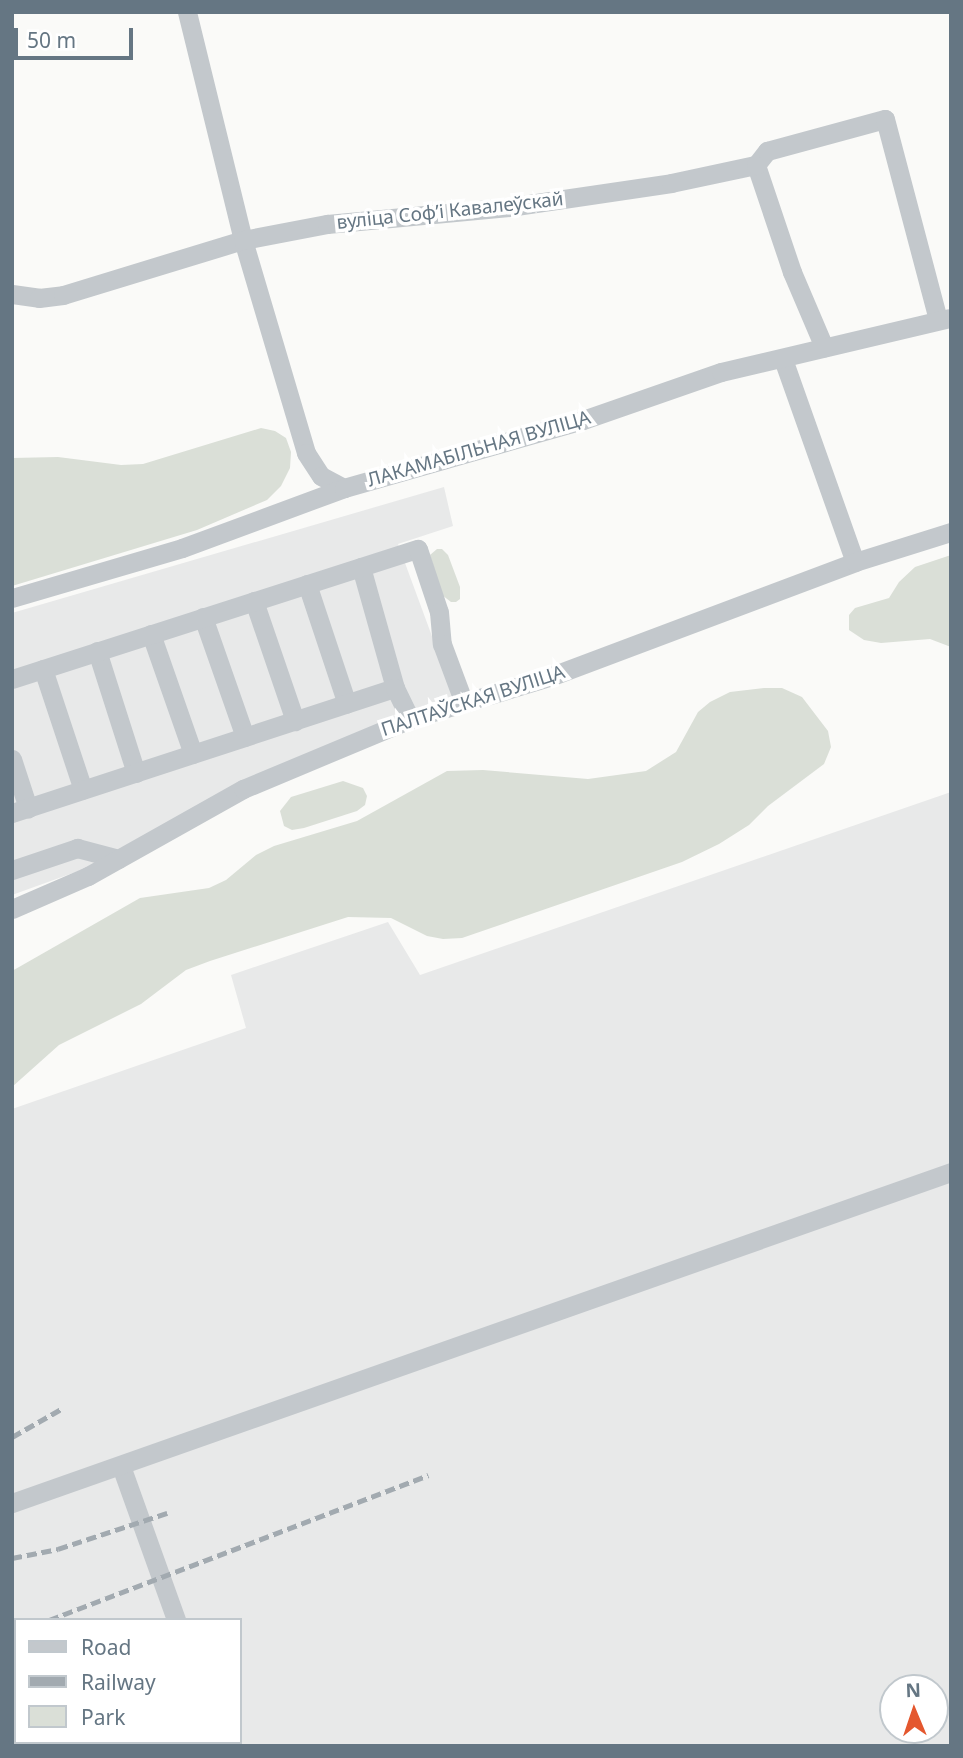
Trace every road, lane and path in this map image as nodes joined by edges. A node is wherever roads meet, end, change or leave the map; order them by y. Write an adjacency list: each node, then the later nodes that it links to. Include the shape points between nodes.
1 (187, 12): 3 (street)
2 (756, 165): 3 (street, вуліца Софʼі Кавалеўскай, via 522,205 327,224); 5 (street, вуліца Софʼі Кавалеўскай, via 767,151 885,120); 6 (street, via 792,272)
3 (243, 240): 4 (street, вуліца Софʼі Кавалеўскай, via 63,295 39,298); 8 (street, via 306,453 321,476)
4 (12, 293)
5 (944, 319): 6 (street, ЛАКАМАБІЛЬНАЯ ВУЛІЦА)
6 (824, 347): 7 (street, ЛАКАМАБІЛЬНАЯ ВУЛІЦА)
7 (783, 359): 8 (street, ЛАКАМАБІЛЬНАЯ ВУЛІЦА, via 721,372 583,420); 10 (street)
8 (344, 488): 13 (street, ЛАКАМАБІЛЬНАЯ ВУЛІЦА, via 182,548)
9 (951, 532): 10 (street, ПАЛТАЎСКАЯ ВУЛІЦА)
10 (855, 562): 21 (street, ПАЛТАЎСКАЯ ВУЛІЦА, via 552,676)
11 (361, 567): 12 (street); 20 (street); 21 (street, via 418,549 439,612 442,644)
12 (307, 584): 14 (street); 22 (street)
13 (12, 598)
14 (254, 601): 15 (street); 24 (street)
15 (203, 617): 16 (street); 25 (street)
16 (151, 634): 17 (street); 26 (street)
17 (97, 651): 18 (street); 28 (street)
18 (43, 669): 19 (street); 29 (street)
19 (12, 679)
20 (395, 688): 22 (street); 23 (street)
21 (464, 703): 23 (street, ПАЛТАЎСКАЯ ВУЛІЦА)
22 (346, 704): 24 (street)
23 (410, 719): 31 (street, ПАЛТАЎСКАЯ ВУЛІЦА, via 243,789)
24 (295, 721): 25 (street)
25 (245, 737): 26 (street)
26 (193, 754): 28 (street)
27 (12, 759): 30 (street)
28 (136, 772): 29 (street)
29 (83, 790): 30 (street)
30 (20, 811)
31 (119, 859): 32 (street, via 77,848); 33 (street, ПАЛТАЎСКАЯ ВУЛІЦА)
32 (12, 870)
33 (12, 909)
34 (951, 1172): 35 (street)
35 (121, 1466): 36 (street); 37 (street)
36 (12, 1503)
37 (175, 1618)

